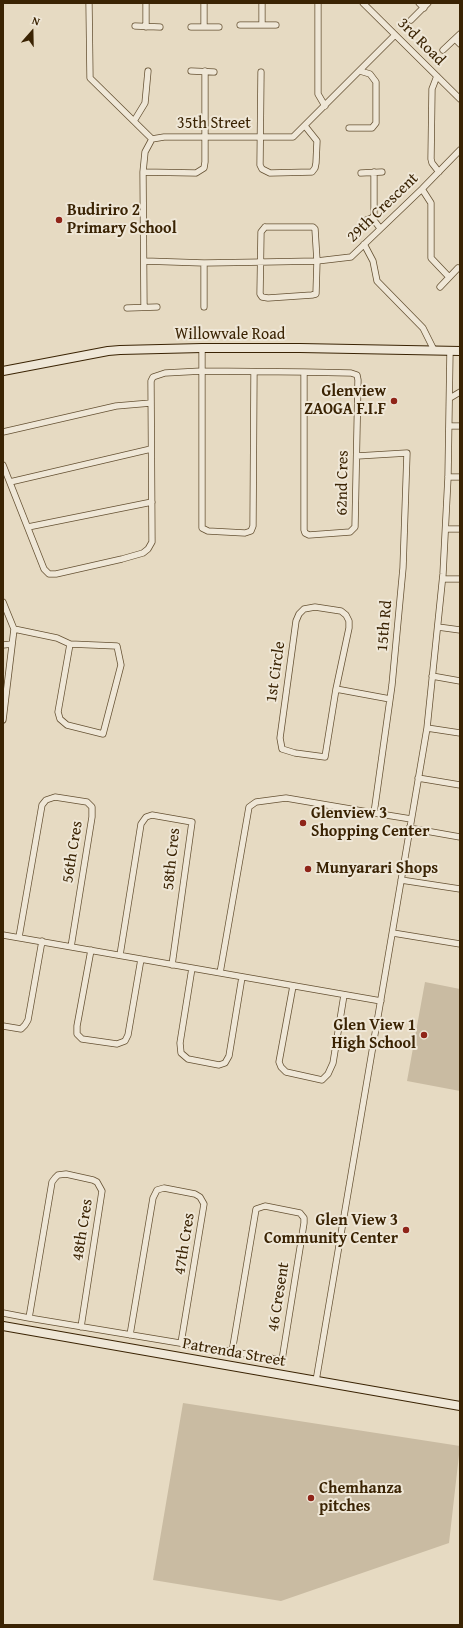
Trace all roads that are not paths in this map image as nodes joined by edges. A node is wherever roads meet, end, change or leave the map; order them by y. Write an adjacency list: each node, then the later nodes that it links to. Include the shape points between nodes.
1 (89, 3): 34 (street, via 90,78)
2 (146, 3): 15 (street)
3 (204, 3): 18 (street)
4 (262, 3): 12 (street)
5 (363, 3): 21 (street, 3rd Road)
6 (419, 3): 9 (street)
7 (428, 3): 9 (street)
8 (318, 4): 33 (street, via 318,94)
9 (424, 8): 10 (street)
10 (411, 20)
11 (240, 25): 12 (street)
12 (262, 25): 13 (street)
13 (276, 25)
14 (135, 26): 15 (street)
15 (146, 27): 16 (street)
16 (160, 27)
17 (191, 27): 18 (street)
18 (204, 27): 19 (street)
19 (219, 27)
20 (460, 34): 22 (street)
21 (395, 35): 27 (street, 35th Street); 31 (street, 3rd Road)
22 (455, 39): 23 (street); 24 (street)
23 (460, 44)
24 (443, 50)
25 (148, 71): 34 (street, via 145,103)
26 (192, 71): 28 (street)
27 (360, 71): 33 (street, 35th Street); 36 (street, via 370,74 376,82 376,123 372,128)
28 (205, 72): 29 (street); 37 (street)
29 (214, 72)
30 (261, 72): 38 (street)
31 (437, 76): 32 (street, 3rd Road); 44 (street, via 432,89 431,159)
32 (460, 98)
33 (325, 106): 35 (street, 35th Street)
34 (134, 121): 39 (street)
35 (305, 126): 38 (street, 35th Street, via 294,137); 38 (street, via 317,141 315,168 308,174 265,171 260,165)
36 (349, 128)
37 (205, 137): 38 (street, 35th Street); 39 (street, 35th Street); 41 (street, via 205,162 204,168 200,171)
38 (260, 137)
39 (152, 139): 41 (street, via 145,152)
40 (460, 150): 44 (street, 29th Crescent)
41 (143, 172): 50 (street)
42 (374, 172): 43 (street); 45 (street); 47 (street, via 374,215 369,219)
43 (382, 172)
44 (439, 172): 46 (street, 29th Crescent)
45 (361, 173)
46 (422, 190): 47 (street, 29th Crescent); 54 (street, via 431,203 431,258)
47 (380, 228): 48 (street, 29th Crescent)
48 (364, 244): 49 (street, 29th Crescent, via 351,257); 61 (street, via 373,261 377,281 423,328)
49 (317, 260): 51 (street, 29th Crescent); 51 (street, via 316,231 313,227 265,227 261,232); 51 (street, via 316,294 268,298 260,294)
50 (145, 261): 52 (street, 29th Crescent); 57 (street)
51 (262, 262): 52 (street, 29th Crescent)
52 (204, 263): 56 (street)
53 (458, 268): 54 (street)
54 (449, 277): 55 (street)
55 (440, 287)
56 (204, 306)
57 (144, 307): 58 (street); 59 (street)
58 (157, 307)
59 (127, 308)
60 (202, 348): 61 (street, Willowvale Road); 64 (street, Willowvale Road, via 108,351); 65 (street)
61 (434, 350): 62 (street, Willowvale Road)
62 (450, 351): 63 (street, Willowvale Road); 69 (street)
63 (460, 351)
64 (3, 371)
65 (202, 371): 66 (street); 66 (street, via 202,528 208,531 245,533 251,531 254,522); 70 (street, via 166,373 153,377 150,381)
66 (254, 372): 67 (street)
67 (304, 372): 75 (street, 62nd Cres, via 357,375); 75 (street, 62nd Cres, via 305,533 348,532 354,529)
68 (460, 392): 69 (street)
69 (450, 398): 71 (street)
70 (151, 403): 73 (street, via 116,406); 74 (street)
71 (449, 426): 72 (street); 77 (street)
72 (460, 426)
73 (3, 432)
74 (151, 449): 79 (street); 80 (street)
75 (357, 456): 96 (street, 15th Rd, via 407,453 404,568)
76 (3, 465): 79 (street)
77 (448, 477): 78 (street); 82 (street)
78 (460, 477)
79 (10, 482): 81 (street)
80 (152, 502): 81 (street); 81 (street, via 152,542 143,553 56,574 49,574 44,569)
81 (28, 527)
82 (446, 529): 83 (street); 84 (street)
83 (460, 529)
84 (443, 579): 85 (street); 87 (street)
85 (460, 579)
86 (3, 602): 88 (street)
87 (438, 627): 89 (street); 93 (street)
88 (14, 629): 90 (street); 91 (street, via 57,638)
89 (460, 630)
90 (12, 644): 92 (street); 97 (street)
91 (70, 644): 91 (street, via 58,712 60,719 67,725 103,734 121,665 117,646)
92 (3, 645)
93 (432, 676): 94 (street); 98 (street)
94 (460, 681)
95 (336, 689): 95 (street, 1st Circle, via 325,757 282,749 280,738 296,621 304,609 315,607 341,611 349,621); 96 (street)
96 (390, 699): 102 (street, 15th Rd)
97 (3, 720)
98 (427, 728): 99 (street); 100 (street)
99 (460, 733)
100 (418, 778): 101 (street); 103 (street)
101 (460, 785)
102 (374, 813): 103 (street); 119 (street, via 286,798 256,802 249,807)
103 (411, 819): 104 (street)
104 (409, 828): 105 (street); 106 (street)
105 (460, 837)
106 (401, 880): 107 (street); 108 (street)
107 (460, 890)
108 (393, 933): 112 (street); 123 (street)
109 (3, 935): 110 (street)
110 (19, 938): 111 (street); 113 (street, 56th Cres, via 42,805 46,800 55,797 87,802 92,807 92,817)
111 (42, 942): 113 (street); 124 (street, via 26,1025 21,1029)
112 (460, 944)
113 (70, 947): 114 (street)
114 (91, 950): 115 (street); 116 (street, via 77,1026 77,1034 82,1038 117,1044 125,1041)
115 (120, 955): 116 (street); 117 (street, 58th Cres, via 141,824 146,817 152,815 192,822)
116 (142, 959): 117 (street)
117 (172, 965): 118 (street)
118 (192, 968): 119 (street); 120 (street, via 180,1043 181,1053 188,1060 219,1065 225,1063 229,1056)
119 (220, 973): 120 (street)
120 (242, 977): 121 (street)
121 (293, 986): 122 (street); 122 (street, via 279,1062 286,1072 322,1080 333,1063)
122 (344, 995): 123 (street)
123 (381, 1001): 132 (street)
124 (3, 1026)
125 (3, 1313): 126 (street)
126 (29, 1318): 128 (street); 128 (street, 48th Cres, via 52,1182 58,1175 66,1174 93,1180 102,1191)
127 (3, 1326): 132 (street, Patrenda Street)
128 (81, 1327): 129 (street)
129 (130, 1335): 130 (street); 130 (street, 47th Cres, via 153,1198 157,1190 164,1188 195,1194 204,1204)
130 (181, 1343): 131 (street)
131 (232, 1352): 131 (street, 46 Cresent, via 254,1213 265,1206 300,1213 304,1223 282,1360)
132 (316, 1381): 133 (street, Patrenda Street)
133 (460, 1406)

